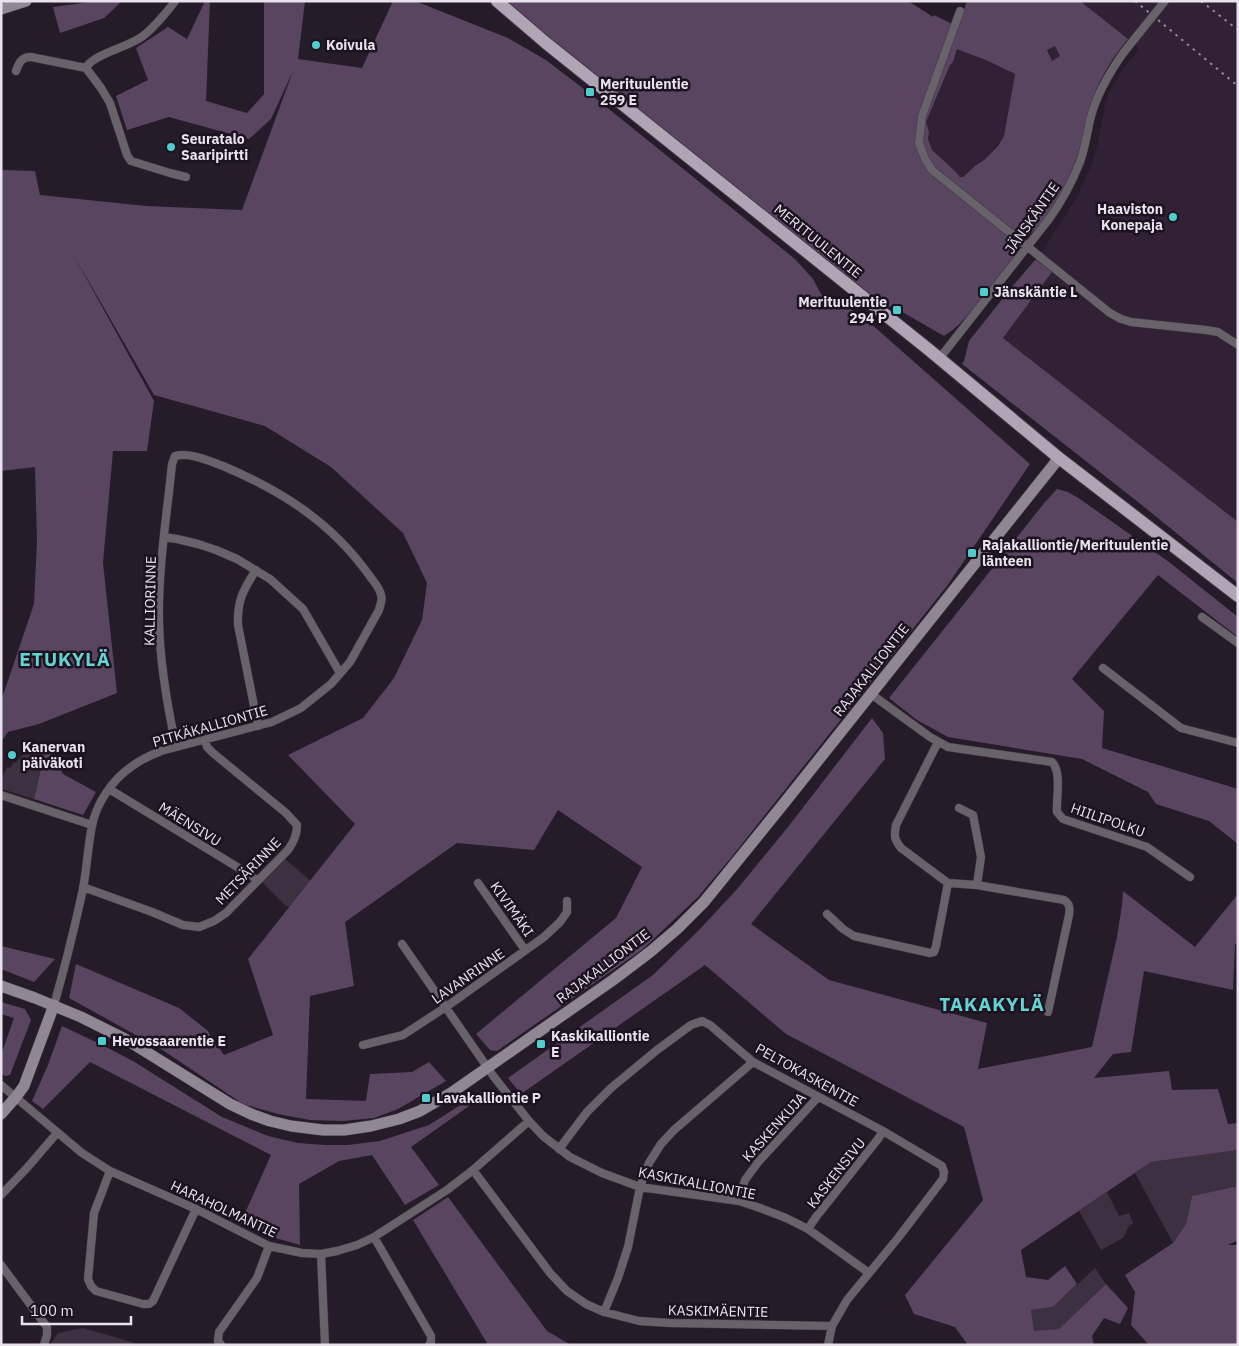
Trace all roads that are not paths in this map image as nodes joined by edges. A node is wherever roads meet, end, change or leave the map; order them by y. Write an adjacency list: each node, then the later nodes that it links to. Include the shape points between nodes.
1 (175, 1): 7 (street, via 142,37 96,58)
2 (497, 1): 12 (main road, MERITUULENTIE)
3 (1165, 1): 10 (street, JÄNSKÄNTIE, bridge, via 1108,75 1090,120 1074,177 1060,204)
4 (23, 2): 5 (street)
5 (1, 9)
6 (960, 10): 10 (street, via 922,116 919,142 932,170)
7 (86, 68): 8 (street, via 25,57 20,60); 9 (street, via 110,103 131,161)
8 (16, 71)
9 (186, 177)
10 (1028, 247): 11 (street, via 1121,319 1212,331); 12 (street, JÄNSKÄNTIE)
11 (1238, 345)
12 (939, 358): 14 (main road, MERITUULENTIE)
13 (175, 456): 15 (street, KALLIORINNE); 21 (street, PITKÄKALLIONTIE, via 190,456 214,463 275,490 337,537 356,558 378,588 382,601 350,662)
14 (1059, 458): 17 (main road, MERITUULENTIE); 22 (street, RAJAKALLIONTIE)
15 (164, 538): 16 (street, via 216,550); 27 (street, KALLIORINNE, via 160,644)
16 (256, 570): 21 (street, via 303,609); 23 (street, via 243,591 237,614)
17 (1238, 596)
18 (1202, 617): 19 (street)
19 (1238, 643)
20 (1103, 668): 26 (street, via 1181,728)
21 (340, 673): 23 (street, PITKÄKALLIONTIE, via 301,708)
22 (871, 694): 25 (street); 48 (street, RAJAKALLIONTIE, via 704,902 677,929 613,980)
23 (258, 726): 24 (street, PITKÄKALLIONTIE)
24 (205, 740): 27 (street, PITKÄKALLIONTIE); 33 (street, METSÄRINNE, via 207,748 297,825 297,834 288,850)
25 (938, 742): 32 (street, HIILIPOLKU, via 965,750 1052,762 1057,774 1057,812 1063,819 1147,846); 34 (street, via 894,835 901,848)
26 (1238, 743)
27 (176, 746): 28 (street, PITKÄKALLIONTIE, via 129,767)
28 (110, 789): 31 (street, PITKÄKALLIONTIE); 33 (street, MÄENSIVU)
29 (1, 795): 31 (street)
30 (959, 808): 36 (street, via 973,815 981,857)
31 (92, 825): 37 (street, PITKÄKALLIONTIE)
32 (1190, 877)
33 (257, 881): 37 (street, METSÄRINNE, via 226,913 199,926 183,925)
34 (948, 882): 36 (street); 39 (street, via 934,952 854,936)
35 (478, 883): 41 (street, KIVIMÄKI)
36 (978, 885): 45 (street, via 1068,903 1069,915)
37 (83, 887): 43 (street, PITKÄKALLIONTIE)
38 (567, 901): 41 (street, LAVANRINNE, via 566,912 560,922)
39 (827, 914)
40 (402, 944): 44 (street, KASKIKALLIONTIE)
41 (525, 950): 44 (street, LAVANRINNE)
42 (1, 986): 43 (street, RAJAKALLIONTIE)
43 (54, 1005): 48 (street, RAJAKALLIONTIE, via 127,1040 230,1104 291,1126 344,1130 399,1119 451,1093); 50 (street, via 24,1086)
44 (446, 1008): 46 (street, LAVANRINNE, via 403,1035); 48 (street, KASKIKALLIONTIE)
45 (1048, 1012)
46 (362, 1045)
47 (753, 1062): 51 (street, PELTOKASKENTIE); 56 (street, PELTOKASKENTIE, via 710,1024 702,1021 691,1025 610,1088); 59 (street, via 661,1144)
48 (488, 1068): 53 (street, KASKIKALLIONTIE)
49 (1, 1085): 50 (street, HARAHOLMANTIE)
50 (16, 1097): 52 (street); 55 (street, HARAHOLMANTIE)
51 (818, 1097): 54 (street, PELTOKASKENTIE); 61 (street, KASKENKUJA, via 759,1161 745,1180)
52 (1, 1114)
53 (529, 1121): 56 (street, KASKIKALLIONTIE); 57 (street, HARAHOLMANTIE)
54 (883, 1131): 63 (street, KASKENSIVU); 68 (street, PELTOKASKENTIE, via 942,1166 944,1172 943,1179)
55 (58, 1133): 58 (street, HARAHOLMANTIE); 60 (street)
56 (559, 1149): 59 (street, KASKIKALLIONTIE, via 593,1169)
57 (472, 1170): 64 (street, HARAHOLMANTIE); 69 (street, KASKIMÄENTIE, via 567,1292)
58 (110, 1171): 62 (street, HARAHOLMANTIE); 62 (street, via 94,1212 88,1279 96,1291 143,1304 153,1301)
59 (640, 1187): 61 (street, KASKIKALLIONTIE); 69 (street, via 628,1248)
60 (1, 1195)
61 (739, 1201): 63 (street, KASKIKALLIONTIE)
62 (196, 1209): 65 (street, HARAHOLMANTIE)
63 (808, 1229): 68 (street, KASKIKALLIONTIE)
64 (374, 1237): 66 (street, HARAHOLMANTIE); 74 (street, via 431,1336)
65 (269, 1246): 66 (street, HARAHOLMANTIE); 72 (street, via 257,1278 219,1332)
66 (321, 1254): 73 (street)
67 (1, 1265): 71 (street, via 47,1327)
68 (869, 1272): 70 (street)
69 (604, 1312): 70 (street, KASKIMÄENTIE, via 654,1322)
70 (832, 1326): 75 (street)
71 (44, 1345)
72 (221, 1345)
73 (325, 1345)
74 (429, 1345)
75 (828, 1345)

